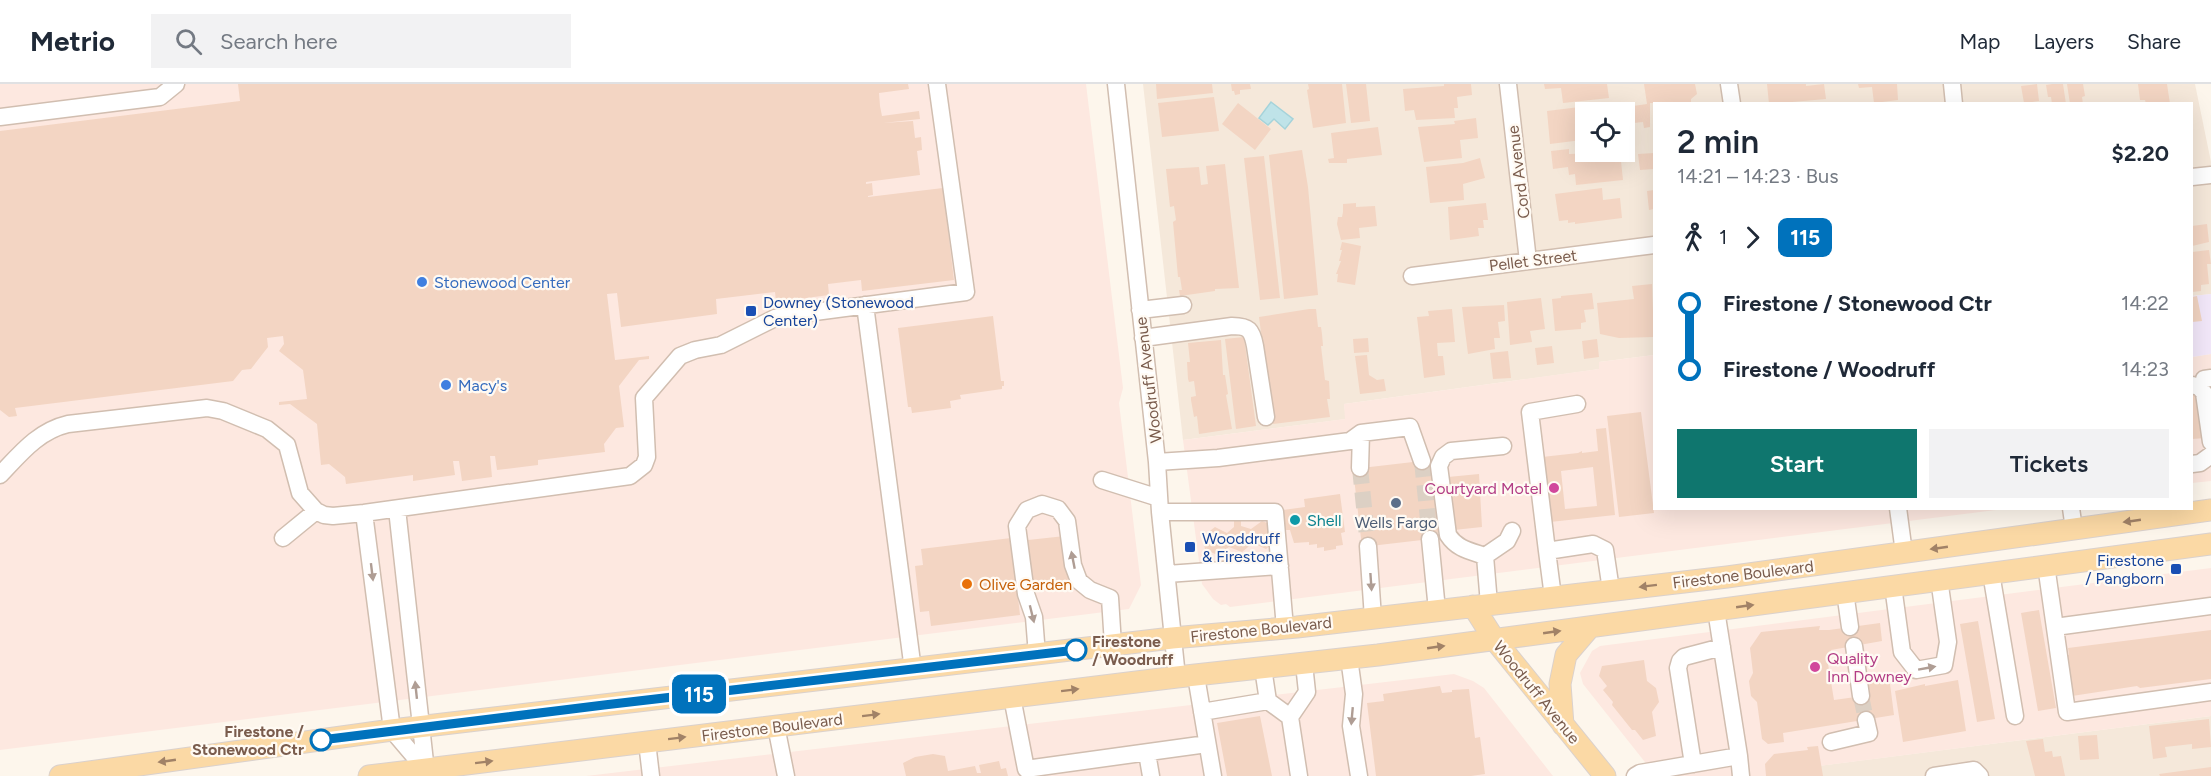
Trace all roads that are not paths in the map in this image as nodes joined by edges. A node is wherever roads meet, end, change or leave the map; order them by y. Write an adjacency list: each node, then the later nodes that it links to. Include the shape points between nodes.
1 (176, 84): 9 (street, via 160,97)
2 (938, 84): 15 (street, via 966,292)
3 (1116, 84): 17 (street, Woodruff Avenue)
4 (1508, 84): 13 (street, Cord Avenue)
5 (1730, 84): 7 (street)
6 (1952, 84): 8 (street)
7 (1732, 102)
8 (1954, 102)
9 (0, 117)
10 (2211, 175): 11 (street)
11 (2193, 177)
12 (1653, 245): 13 (street, Pellet Street)
13 (1528, 261): 14 (street, Pellet Street)
14 (1412, 276)
15 (865, 306): 33 (street, via 775,318 721,345 680,356 644,398 647,457 644,465 630,476); 75 (street)
16 (1183, 306): 17 (street)
17 (1140, 310): 18 (street, Woodruff Avenue)
18 (1143, 338): 21 (street, via 1232,326 1249,329 1256,346); 27 (street, Woodruff Avenue)
19 (2202, 381): 23 (street, via 2199,387 2204,393)
20 (1577, 404): 45 (street, via 1530,412)
21 (1266, 417)
22 (1361, 433): 26 (street, via 1410,427); 27 (street, via 1350,441); 29 (street)
23 (2211, 441)
24 (1503, 446): 47 (street, via 1451,451 1439,466 1448,535 1464,549)
25 (2211, 455): 28 (street)
26 (1422, 461)
27 (1157, 462): 32 (street, Woodruff Avenue)
28 (2193, 464)
29 (1360, 468)
30 (0, 476): 36 (street, via 33,442 54,428 207,408 252,422 287,445 300,493)
31 (1102, 480): 32 (street)
32 (1160, 505): 49 (street, via 1274,511); 51 (street, Woodruff Avenue)
33 (397, 509): 37 (street); 87 (street, one-way to 33)
34 (1898, 510): 46 (street)
35 (2211, 510): 38 (main road, Firestone Boulevard)
36 (316, 511): 37 (street, via 333,516); 41 (street)
37 (364, 513): 88 (street, one-way to 88)
38 (2159, 513): 39 (main road, Firestone Boulevard, one-way to 39)
39 (2072, 519): 46 (main road, Firestone Boulevard, one-way to 46)
40 (1512, 531): 47 (street, via 1508,541)
41 (283, 538)
42 (1430, 539): 59 (street)
43 (2211, 544): 48 (main road, Firestone Boulevard)
44 (1368, 546): 61 (street, one-way to 61)
45 (1546, 552): 54 (street, via 1593,544 1605,550); 56 (street)
46 (1904, 553): 54 (main road, Firestone Boulevard, one-way to 54)
47 (1485, 556): 57 (street)
48 (2046, 565): 50 (main road, Firestone Boulevard); 64 (street)
49 (1280, 566): 51 (street); 65 (street)
50 (1991, 573): 52 (main road, Firestone Boulevard); 82 (street)
51 (1167, 574): 66 (street, Woodruff Avenue)
52 (1939, 579): 53 (main road, Firestone Boulevard); 53 (street, one-way to 52, via 1902,652 1916,670 1944,665 1948,642)
53 (1893, 586): 55 (main road, Firestone Boulevard)
54 (1611, 590): 56 (main road, Firestone Boulevard)
55 (1845, 592): 60 (main road, Firestone Boulevard, one-way to 55); 63 (street)
56 (1553, 597): 57 (main road, Firestone Boulevard)
57 (1481, 605): 59 (main road, Firestone Boulevard); 67 (main road, Woodruff Avenue)
58 (2211, 606): 64 (street)
59 (1437, 610): 61 (main road, Firestone Boulevard)
60 (1716, 610): 62 (main road, Firestone Boulevard); 70 (street)
61 (1373, 618): 65 (main road, Firestone Boulevard)
62 (1590, 627): 67 (main road, Firestone Boulevard, one-way to 62); 85 (main road, via 1566,655 1560,684)
63 (1850, 627)
64 (2055, 627): 77 (street, via 2067,711)
65 (1285, 628): 66 (main road, Firestone Boulevard)
66 (1173, 638): 68 (main road, Firestone Boulevard); 76 (street, Woodruff Avenue)
67 (1494, 639): 72 (main road, Firestone Boulevard, one-way to 67); 85 (main road, Woodruff Avenue)
68 (1113, 645): 71 (main road, Firestone Boulevard); 71 (street, one-way to 71, via 1110,598 1090,590 1079,580 1067,521 1058,508 1042,504 1027,510 1017,526)
69 (1854, 646): 78 (street)
70 (1722, 647): 93 (street); 94 (street, via 1684,657 1678,668)
71 (1037, 655): 75 (main road, Firestone Boulevard)
72 (1348, 658): 73 (main road, Firestone Boulevard); 103 (street, one-way to 103, via 1354,693 1351,726)
73 (1305, 664): 74 (main road, Firestone Boulevard); 83 (street, via 1307,692)
74 (1263, 668): 76 (main road, Firestone Boulevard); 80 (street)
75 (913, 670): 87 (main road, Firestone Boulevard)
76 (1186, 676): 79 (main road, Firestone Boulevard, one-way to 76); 81 (street, Woodruff Avenue)
77 (2211, 692)
78 (1861, 696)
79 (1012, 697): 86 (main road, Firestone Boulevard, one-way to 79); 92 (street, via 1026,769)
80 (1268, 701): 81 (street); 83 (street)
81 (1202, 712): 91 (street, Woodruff Avenue)
82 (2015, 716)
83 (1290, 717): 102 (street)
84 (1866, 720): 90 (street, via 1869,733)
85 (1563, 725): 104 (main road, Woodruff Avenue)
86 (777, 726): 89 (main road, Firestone Boulevard, one-way to 86); 99 (street)
87 (420, 728): 88 (main road, Firestone Boulevard); 95 (street)
88 (392, 730): 95 (street); 96 (main road, Firestone Boulevard, one-way to 96)
89 (647, 742): 95 (main road, Firestone Boulevard, one-way to 89); 98 (street)
90 (1831, 742)
91 (1207, 744): 92 (street); 101 (street, Woodruff Avenue)
92 (1147, 753): 100 (street)
93 (1739, 756): 94 (street); 106 (street)
94 (1693, 764): 105 (street)
95 (426, 772): 97 (main road, Firestone Boulevard)
96 (60, 776)
97 (369, 776)
98 (651, 776)
99 (786, 776)
100 (1151, 776)
101 (1213, 776)
102 (1299, 776)
103 (1359, 776)
104 (1605, 776)
105 (1635, 776)
106 (1741, 776)
107 (1934, 776): 108 (street, via 1974,770)
108 (1980, 776)

